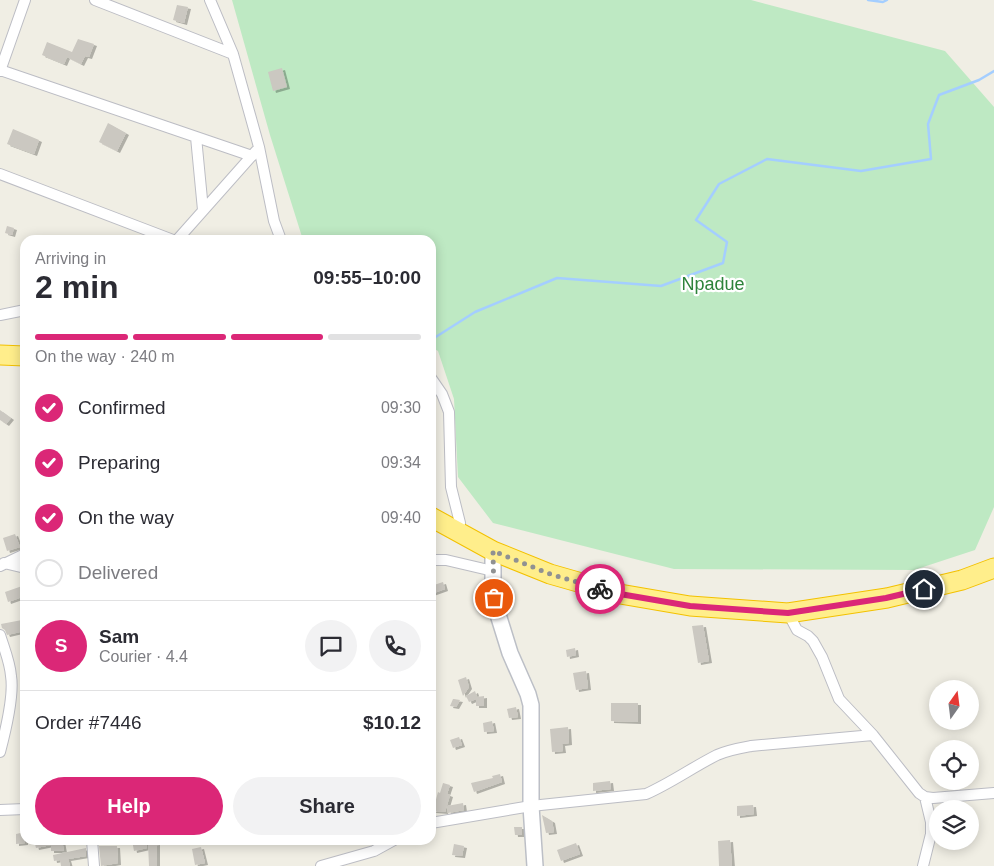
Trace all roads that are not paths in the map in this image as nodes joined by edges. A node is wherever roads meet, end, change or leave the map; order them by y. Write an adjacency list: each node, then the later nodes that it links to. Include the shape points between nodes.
1 (25, 0): 5 (street)
2 (95, 0): 4 (street)
3 (210, 0): 4 (street)
4 (233, 54): 7 (street)
5 (0, 71): 6 (street)
6 (196, 137): 8 (street); 10 (street)
7 (259, 147): 8 (street); 13 (street)
8 (252, 156): 10 (street)
9 (0, 174): 11 (street)
10 (202, 210): 12 (street)
11 (160, 235)
12 (181, 235)
13 (279, 235)
14 (20, 311): 15 (street)
15 (0, 316)
16 (0, 355): 17 (highway)
17 (20, 356)
18 (436, 385): 20 (street, via 449,412 451,487 460,522)
19 (436, 521): 20 (highway)
20 (458, 532): 21 (highway)
21 (493, 551): 27 (street); 28 (highway, via 550,574 620,594 690,606)
22 (20, 556): 24 (street)
23 (436, 560): 27 (street)
24 (2, 565): 25 (street)
25 (20, 567)
26 (994, 568): 28 (highway, via 962,580 886,598)
27 (493, 571): 36 (street, via 496,608 531,705)
28 (788, 613): 32 (street, via 797,630 813,641 839,699)
29 (0, 635): 30 (street, via 12,686)
30 (4, 709): 31 (street)
31 (3, 727): 33 (street)
32 (873, 735): 35 (street, via 912,786); 36 (street, via 751,746 718,755 646,794)
33 (0, 752)
34 (994, 793): 35 (street)
35 (925, 797): 45 (street, via 931,834)
36 (531, 806): 39 (street); 44 (street)
37 (0, 810): 38 (street)
38 (20, 810)
39 (436, 822)
40 (92, 845): 42 (street)
41 (385, 845): 43 (street)
42 (94, 866)
43 (320, 866)
44 (535, 866)
45 (923, 866)

